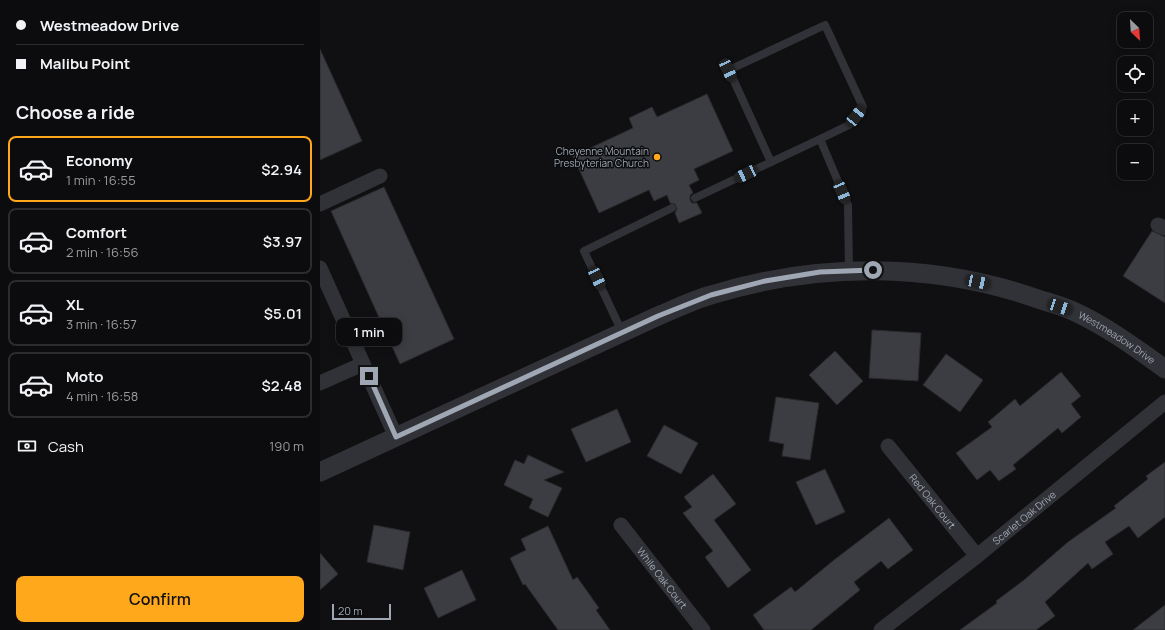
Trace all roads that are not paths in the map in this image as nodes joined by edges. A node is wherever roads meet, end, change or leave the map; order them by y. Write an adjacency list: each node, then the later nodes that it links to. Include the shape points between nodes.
1 (820, 139): 2 (lane); 2 (lane, via 849,124 863,107 825,25 728,70); 8 (lane, via 848,205)
2 (771, 162): 4 (lane)
3 (380, 176): 5 (street)
4 (695, 198)
5 (320, 204)
6 (672, 208): 9 (lane, via 584,251)
7 (320, 268): 10 (street)
8 (849, 271): 9 (street, Westmeadow Drive, via 820,272 765,281 711,295); 11 (street, Westmeadow Drive, via 885,270 949,276 1008,288 1073,311 1118,336)
9 (622, 332): 14 (street, Westmeadow Drive)
10 (363, 364): 12 (street); 14 (street)
11 (1165, 369)
12 (320, 383)
13 (1165, 402): 18 (street, Scarlet Oak Drive)
14 (396, 437): 16 (street, Westmeadow Drive)
15 (888, 446): 18 (street, Red Oak Court)
16 (320, 472)
17 (621, 525): 19 (street, While Oak Court)
18 (977, 556): 20 (street, Scarlet Oak Drive)
19 (703, 630)
20 (881, 630)

